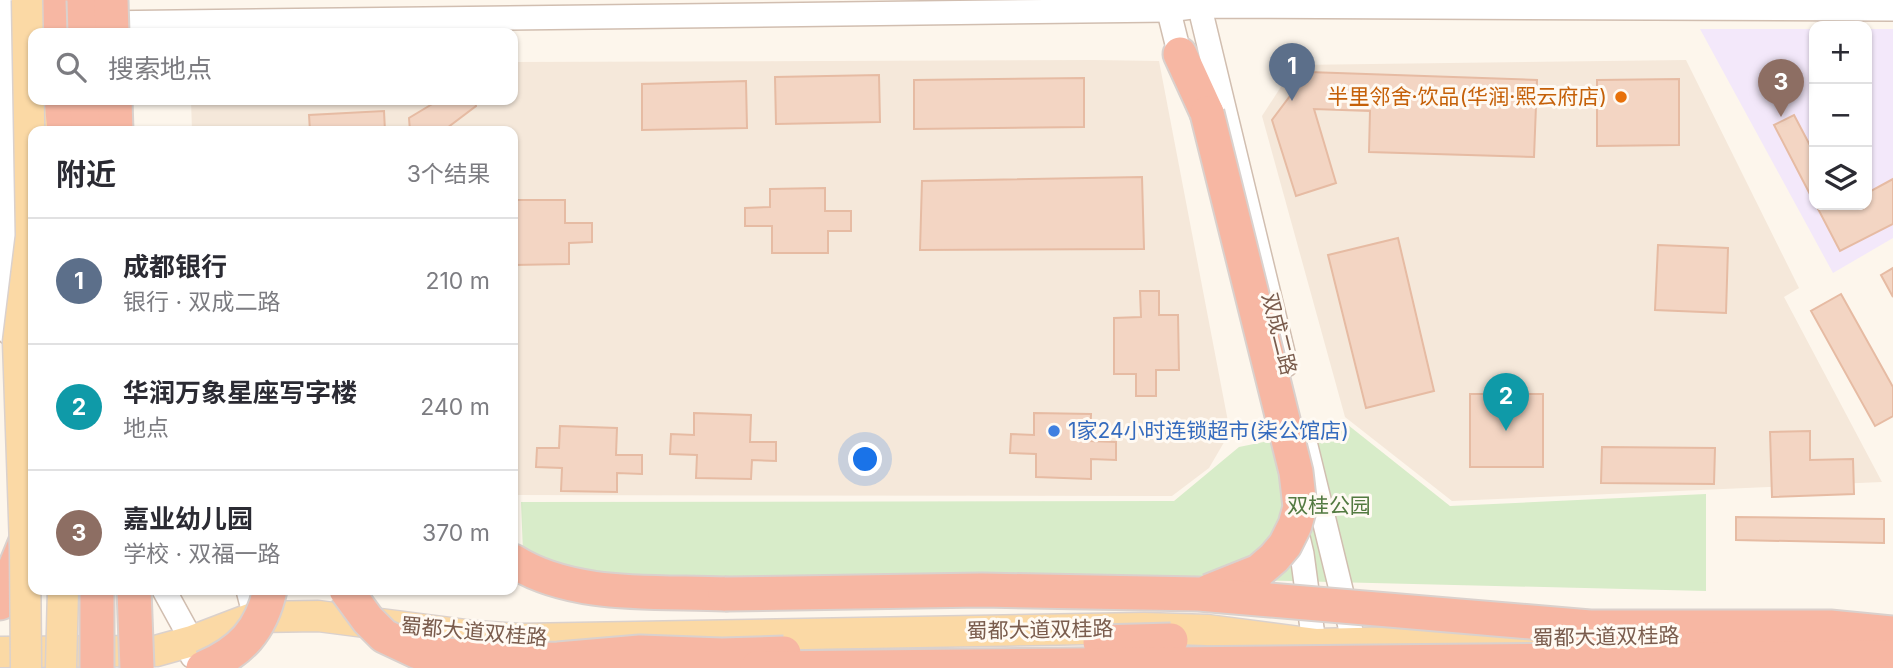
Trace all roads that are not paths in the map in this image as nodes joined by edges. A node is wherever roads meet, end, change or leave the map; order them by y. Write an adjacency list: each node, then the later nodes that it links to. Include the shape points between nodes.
1 (2, 0): 29 (street, via 11,422)
2 (27, 0): 15 (main road, bridge)
3 (40, 0): 12 (main road)
4 (71, 0): 11 (street)
5 (111, 0): 13 (highway, bridge)
6 (1198, 3): 7 (street); 8 (street); 48 (street, 双成二路)
7 (1856, 4): 10 (street)
8 (1167, 5): 9 (street); 14 (street, 双成二路)
9 (532, 9): 11 (street)
10 (1893, 9)
11 (71, 21)
12 (40, 28)
13 (112, 28)
14 (1180, 54): 33 (highway, bridge, via 1207,113 1296,472 1300,507 1285,545 1259,571); 47 (street, 双成二路, via 1302,554)
15 (28, 59)
16 (29, 105): 22 (main road, bridge)
17 (43, 105): 23 (main road)
18 (61, 105): 24 (highway)
19 (75, 105): 25 (street)
20 (87, 105): 26 (highway)
21 (115, 105): 27 (highway)
22 (29, 126)
23 (45, 126)
24 (64, 126)
25 (77, 126)
26 (88, 126)
27 (116, 126)
28 (28, 260): 31 (main road, bridge, via 18,342)
29 (28, 449)
30 (28, 531): 31 (highway, bridge)
31 (25, 547): 40 (highway); 51 (main road, bridge)
32 (518, 564): 33 (highway, bridge, via 552,581 588,589 725,594 982,590)
33 (1199, 594): 41 (highway, bridge, via 1590,627 1830,627)
34 (63, 595): 52 (main road, bridge)
35 (97, 595): 53 (highway, bridge)
36 (135, 595): 54 (highway, bridge)
37 (165, 595): 50 (street)
38 (350, 595): 45 (highway, bridge, via 384,636)
39 (258, 599): 42 (main road, 蜀都大道双桂路, via 318,616); 50 (highway, bridge, via 264,613 237,650)
40 (0, 603)
41 (1893, 632): 48 (main road, 蜀都大道双桂路)
42 (453, 634): 47 (main road, 蜀都大道双桂路, via 521,639 1144,628 1207,630); 55 (main road)
43 (1171, 640): 46 (highway, bridge, via 722,655); 47 (main road)
44 (0, 652): 50 (main road, via 156,651)
45 (418, 652): 46 (highway, bridge, via 503,661); 56 (highway, bridge)
46 (640, 652): 57 (highway, bridge)
47 (1316, 656): 48 (main road, 蜀都大道双桂路)
48 (1355, 656)
49 (1893, 657): 58 (highway, bridge)
50 (195, 659)
51 (26, 668)
52 (61, 668)
53 (97, 668)
54 (137, 668)
55 (453, 668)
56 (472, 668)
57 (530, 668)
58 (757, 668)

